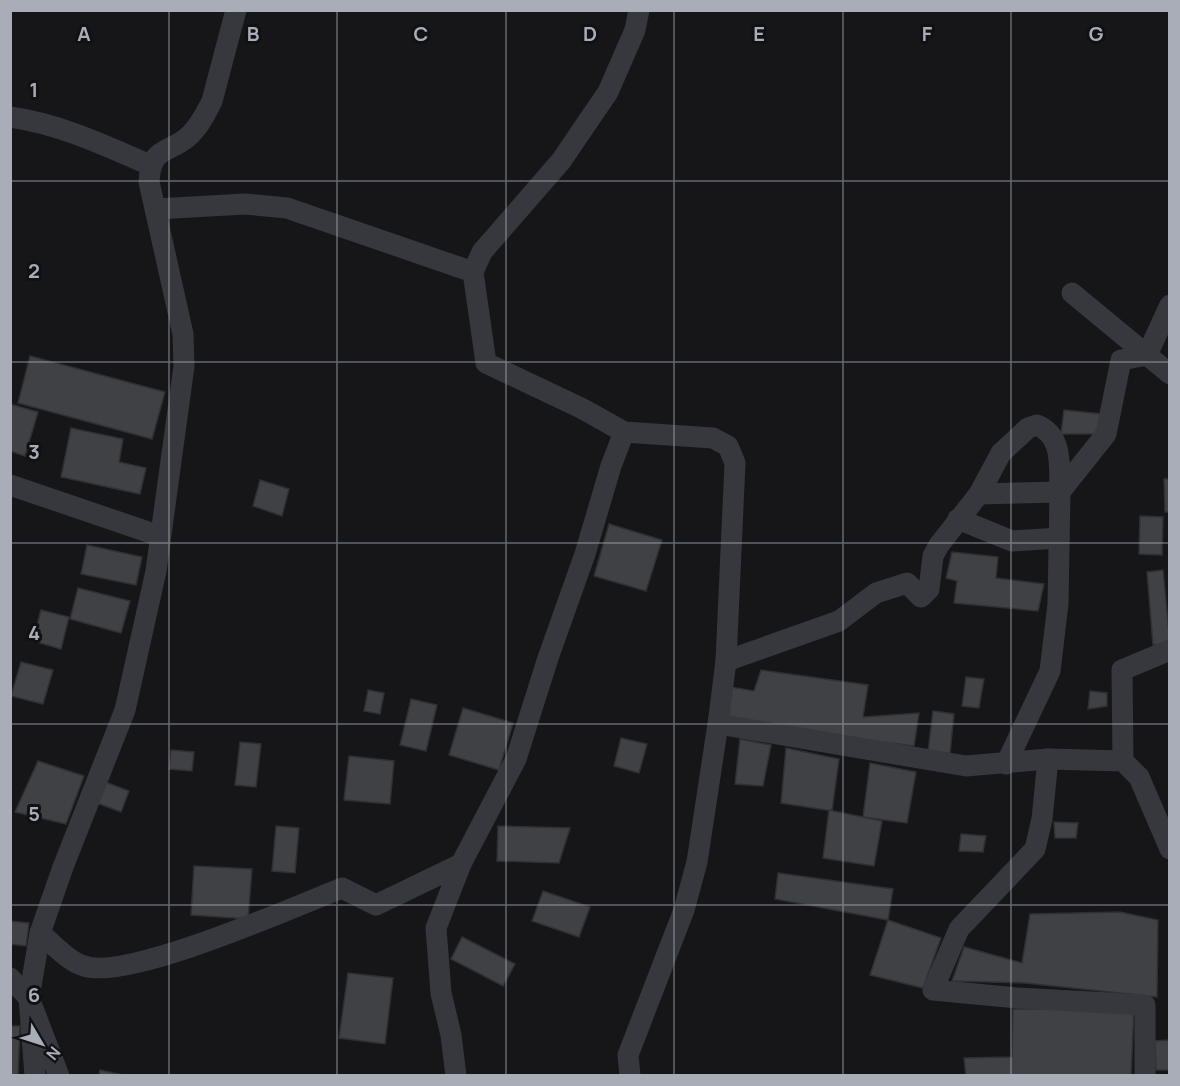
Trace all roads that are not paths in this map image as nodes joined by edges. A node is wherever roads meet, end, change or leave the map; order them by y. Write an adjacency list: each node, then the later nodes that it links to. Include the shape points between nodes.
1 (236, 10): 4 (street, via 205,115 190,135 160,153)
2 (639, 10): 6 (street, via 635,30 608,92 561,161 482,252)
3 (10, 117): 4 (street, via 80,134)
4 (150, 165): 5 (street, via 149,182)
5 (156, 209): 6 (street, via 245,204 287,207); 16 (street, via 183,333 184,366)
6 (473, 272): 11 (street, via 486,363)
7 (1072, 293): 9 (street)
8 (1170, 305): 9 (street)
9 (1147, 355): 10 (street); 13 (street, via 1122,360 1106,434)
10 (1170, 374)
11 (624, 432): 19 (street, via 713,438 728,446 735,464); 25 (street, via 516,759)
12 (10, 485): 16 (street)
13 (1060, 492): 14 (street); 14 (street, via 1059,449 1046,429 1037,425 1028,428 1001,453); 17 (street)
14 (979, 494): 15 (street)
15 (958, 519): 17 (street, via 1012,540); 19 (street, via 933,556 929,589 921,597 907,583 876,593 839,621)
16 (160, 536): 26 (street, via 125,710)
17 (1059, 538): 23 (street, via 1058,604 1050,671)
18 (1170, 650): 22 (street, via 1122,670)
19 (726, 661): 20 (street)
20 (718, 724): 23 (street, via 966,766); 32 (street, via 697,862 684,910 628,1055)
21 (1048, 759): 22 (street); 23 (street); 33 (street, via 1035,849 959,928 933,990 1145,1005)
22 (1123, 761): 24 (street, via 1139,777)
23 (1006, 764)
24 (1170, 849)
25 (461, 864): 26 (street, via 376,905 342,888 186,948 108,969 85,967); 31 (street, via 436,928 441,993)
26 (40, 933): 28 (street)
27 (10, 978): 28 (street)
28 (20, 997): 29 (street); 30 (street)
29 (35, 1076)
30 (59, 1076)
31 (456, 1076)
32 (630, 1076)
33 (1145, 1076)

